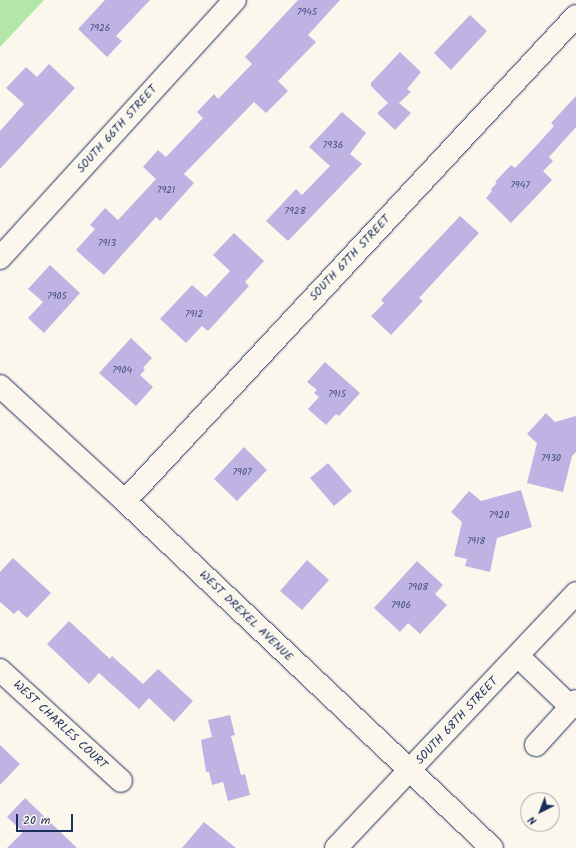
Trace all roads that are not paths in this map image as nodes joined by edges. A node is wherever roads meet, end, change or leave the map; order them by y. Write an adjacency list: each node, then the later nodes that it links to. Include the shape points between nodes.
1 (235, 0): 3 (street, SOUTH 66TH STREET)
2 (576, 16): 5 (street, SOUTH 67TH STREET)
3 (0, 258)
4 (0, 386): 5 (street, WEST DREXEL AVENUE)
5 (125, 501): 11 (street, WEST DREXEL AVENUE)
6 (576, 593): 7 (street, SOUTH 68TH STREET)
7 (518, 656): 9 (street); 11 (street, SOUTH 68TH STREET)
8 (0, 670): 12 (street, WEST CHARLES COURT)
9 (573, 704): 10 (street)
10 (536, 746)
11 (410, 772): 13 (street, SOUTH 68TH STREET); 14 (street, WEST DREXEL AVENUE)
12 (120, 781)
13 (336, 848)
14 (492, 848)

